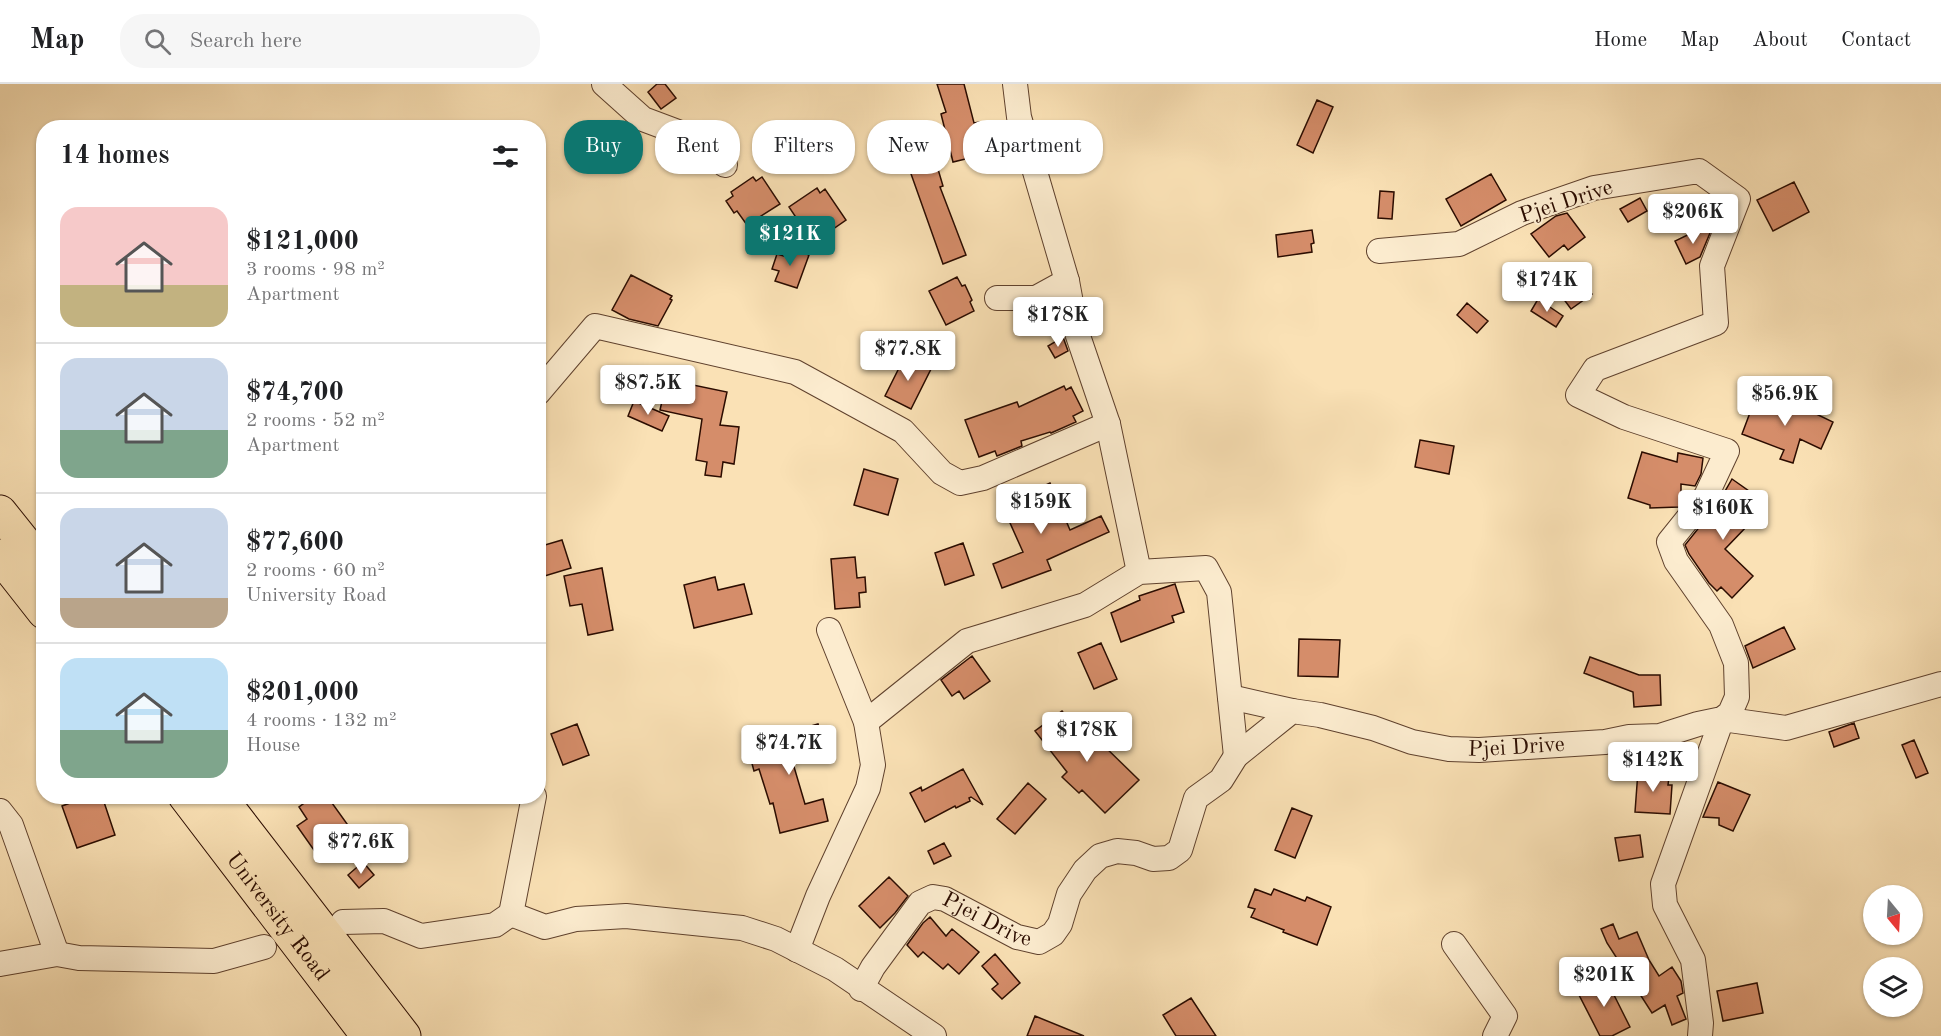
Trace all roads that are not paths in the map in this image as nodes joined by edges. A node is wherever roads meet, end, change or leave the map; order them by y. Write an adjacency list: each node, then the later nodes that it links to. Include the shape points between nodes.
1 (604, 84): 3 (street, via 643,119)
2 (1015, 84): 5 (street, via 1019,117)
3 (655, 124)
4 (1379, 251): 18 (street, Pjei Drive, via 1459,244 1522,213 1594,188 1699,171 1738,199 1712,266 1716,323 1595,369 1578,395 1624,417 1727,452 1706,496 1669,542 1676,561 1721,625 1736,663 1737,697 1730,713)
5 (1067, 280): 6 (street, via 1036,298); 8 (street, via 1076,330)
6 (997, 298)
7 (546, 384): 8 (street, via 596,326 795,372 903,431 942,473 960,483 983,478)
8 (1108, 424): 12 (street)
9 (0, 512): 11 (highway)
10 (0, 556): 13 (highway)
11 (36, 557)
12 (1139, 572): 16 (street, via 1206,568 1219,592); 19 (street, via 1085,605 968,641)
13 (36, 602)
14 (829, 630): 19 (street)
15 (1941, 684): 18 (street, via 1786,728)
16 (1230, 697): 17 (street); 20 (street)
17 (1292, 711): 18 (street, Pjei Drive, via 1320,715 1412,742 1479,750 1660,736); 20 (street, Pjei Drive)
18 (1722, 719): 37 (street, via 1663,884 1665,905 1693,960)
19 (866, 722): 29 (street, via 873,765 868,788)
20 (1236, 756): 32 (street, Pjei Drive, via 1221,780 1196,798 1180,850 1169,858 1153,859 1117,851 1100,856 1069,894 1053,934 1039,942 1017,937 945,899 933,897 920,903)
21 (191, 804): 33 (highway, University Road)
22 (225, 804): 34 (highway, University Road)
23 (533, 804): 25 (street)
24 (0, 811): 30 (street, via 11,825)
25 (512, 914): 26 (street, via 495,925 421,936 384,921); 29 (street, via 545,927 576,919 626,916 742,928)
26 (343, 922)
27 (1454, 944): 36 (street, via 1505,1016)
28 (264, 947): 30 (street, via 214,961 79,958)
29 (797, 950): 32 (street, via 835,969)
30 (57, 954): 31 (street)
31 (0, 964)
32 (861, 989): 35 (street)
33 (368, 1036)
34 (404, 1036)
35 (934, 1036)
36 (1495, 1036)
37 (1700, 1036)

